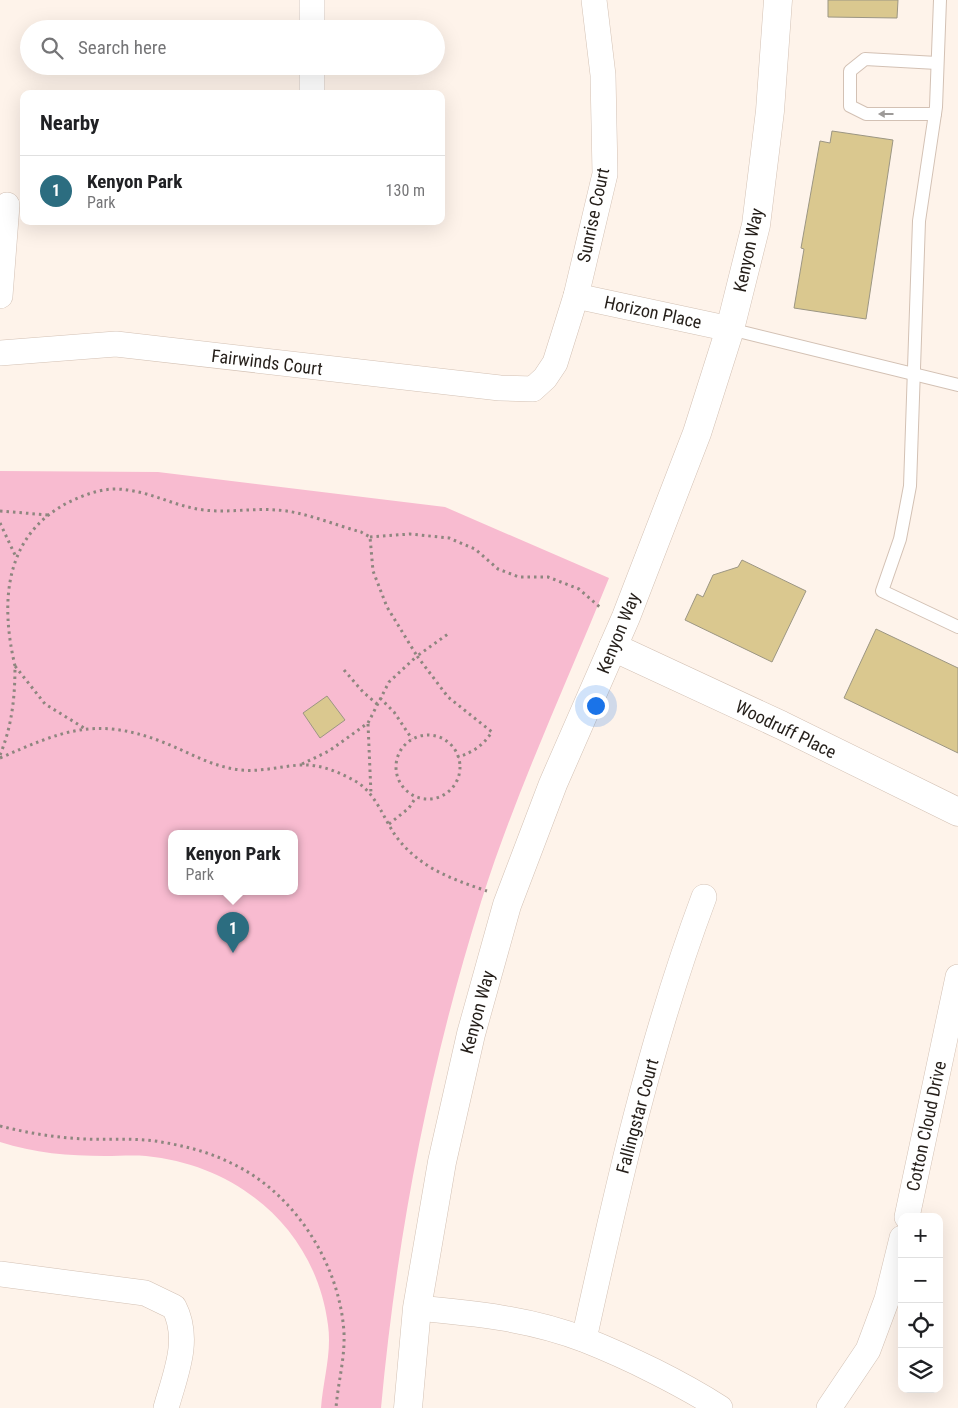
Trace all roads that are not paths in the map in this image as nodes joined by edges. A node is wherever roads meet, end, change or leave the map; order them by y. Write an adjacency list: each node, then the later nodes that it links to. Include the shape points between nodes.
1 (312, 0): 5 (street)
2 (594, 0): 12 (street, Sunrise Court, via 603,75 605,174)
3 (778, 0): 13 (street, Kenyon Way, via 770,111 756,225)
4 (940, 0): 6 (lane)
5 (312, 20)
6 (937, 63): 9 (lane); 9 (lane, one-way to 6, via 866,114 850,106 850,71 865,59)
7 (312, 75): 8 (street)
8 (312, 90)
9 (935, 114): 15 (lane, via 919,221)
10 (6, 205): 11 (street)
11 (0, 296)
12 (576, 296): 13 (street, Horizon Place); 17 (street, Sunrise Court, via 555,363)
13 (730, 329): 15 (lane); 19 (street, Kenyon Way, via 697,433)
14 (0, 353): 17 (street, Fairwinds Court, via 116,344 500,388)
15 (912, 374): 16 (lane); 18 (lane, via 910,486 900,539 882,591)
16 (958, 385)
17 (533, 389)
18 (958, 627)
19 (614, 648): 20 (street, Woodruff Place); 26 (street, Kenyon Way, via 553,784 507,905 471,1034 444,1153)
20 (958, 812)
21 (704, 897): 27 (street, Fallingstar Court, via 680,960 628,1139)
22 (958, 978): 23 (street, Cotton Cloud Drive)
23 (908, 1213)
24 (898, 1254): 31 (street, via 887,1299 868,1350)
25 (0, 1274): 28 (street, via 145,1293 174,1307 182,1329 182,1348)
26 (417, 1308): 27 (street, via 524,1322); 29 (street, Kenyon Way)
27 (584, 1339): 30 (street, via 694,1392)
28 (166, 1408)
29 (408, 1408)
30 (720, 1408)
31 (830, 1408)

